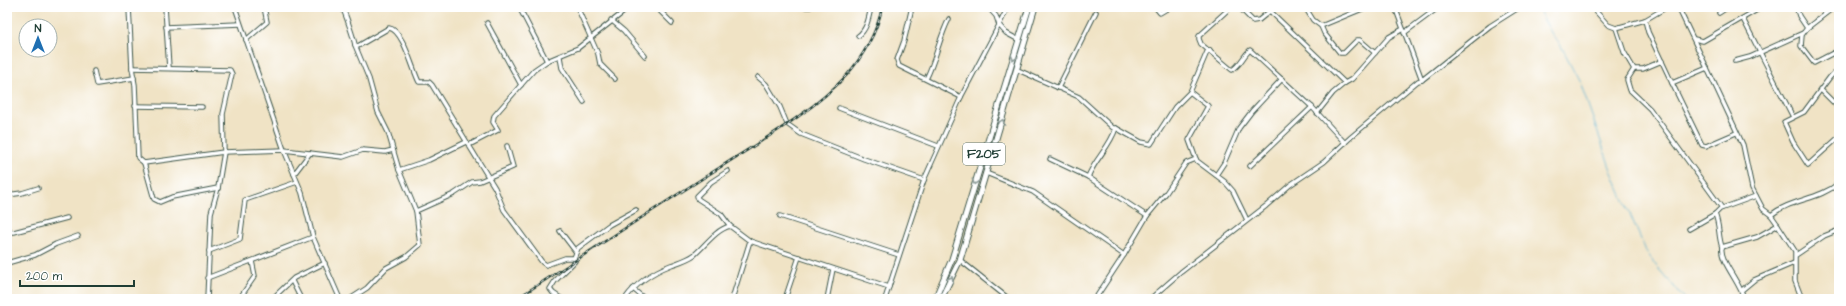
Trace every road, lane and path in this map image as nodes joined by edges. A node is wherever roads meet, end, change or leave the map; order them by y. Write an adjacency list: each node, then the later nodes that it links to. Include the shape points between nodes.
1 (129, 7): 67 (street)
2 (165, 7): 47 (street)
3 (235, 7): 44 (street)
4 (264, 7): 55 (street, via 267,22)
5 (342, 7): 57 (street)
6 (520, 7): 64 (street)
7 (577, 7): 53 (street)
8 (630, 7): 33 (street)
9 (656, 7): 43 (street)
10 (806, 7): 11 (street)
11 (810, 7)
12 (871, 7): 52 (street, via 867,25)
13 (912, 7): 77 (street, via 897,60 899,66)
14 (988, 7): 45 (street, via 996,16)
15 (1008, 7): 45 (street)
16 (1029, 7): 56 (main road, F205)
17 (1036, 7): 72 (main road, F205)
18 (1155, 7): 19 (street, via 1160,13)
19 (1170, 7)
20 (1231, 7): 58 (street, via 1199,36 1201,44)
21 (1239, 7): 35 (street, via 1253,21 1259,20)
22 (1305, 7): 46 (street, via 1313,20)
23 (1367, 7): 46 (street)
24 (1395, 7): 50 (street)
25 (1440, 7): 50 (street)
26 (1592, 7): 48 (street, via 1608,25)
27 (1667, 7): 41 (street)
28 (1678, 7): 54 (street)
29 (1728, 7): 37 (street)
30 (1762, 7): 39 (street)
31 (1796, 7): 49 (street)
32 (1834, 7): 49 (street)
33 (624, 8): 40 (street)
34 (1518, 8): 79 (street, via 1490,26)
35 (1270, 9): 81 (street)
36 (1096, 12): 85 (street)
37 (1719, 13)
38 (949, 19): 77 (street)
39 (1743, 19): 54 (street, via 1703,41); 59 (street)
40 (611, 20): 53 (street); 63 (street)
41 (1645, 20): 48 (street); 65 (street)
42 (487, 23): 83 (street)
43 (672, 23)
44 (240, 24): 47 (street); 55 (street)
45 (999, 25): 56 (street, via 1006,33); 88 (street)
46 (1321, 26): 61 (street, via 1342,54 1357,40)
47 (166, 27): 68 (street)
48 (1616, 28): 71 (street, via 1624,52)
49 (1807, 28): 51 (street)
50 (1404, 31): 61 (street, via 1388,38); 79 (street)
51 (1803, 33): 59 (street); 60 (street, via 1801,46 1814,63)
52 (858, 36)
53 (590, 38): 62 (street, via 578,48); 76 (street, via 600,64)
54 (1694, 39): 69 (street)
55 (246, 40): 105 (street)
56 (1019, 40): 80 (main road, F205, one-way to 80)
57 (355, 45): 100 (street, via 358,46 388,28 394,30 408,52 419,82 429,82 432,85); 106 (street)
58 (1210, 50): 78 (street, via 1220,62 1232,70 1250,50); 87 (street)
59 (1760, 52): 66 (street); 96 (street)
60 (1838, 52)
61 (1375, 53): 81 (street, via 1352,79)
62 (560, 56): 64 (street); 89 (street, via 562,68)
63 (645, 56)
64 (547, 61): 83 (street)
65 (1662, 61): 71 (street, via 1643,69); 82 (street)
66 (1735, 61)
67 (132, 68): 68 (street); 75 (street)
68 (169, 68): 107 (street, via 230,70 232,74 223,114)
69 (1707, 68): 82 (street); 98 (street)
70 (1839, 68): 86 (street)
71 (1634, 69): 127 (street, via 1627,80 1630,90 1650,109)
72 (1018, 70): 84 (main road, F205); 85 (street)
73 (94, 71): 75 (street, via 97,84)
74 (758, 77): 120 (street, via 766,84 787,124 801,134)
75 (134, 78): 90 (street)
76 (614, 79)
77 (926, 79): 88 (street)
78 (1282, 79): 92 (street); 117 (street, via 1240,128)
79 (1422, 80): 101 (street)
80 (1007, 82): 84 (main road); 177 (main road, F205, one-way to 177, via 952,259)
81 (1345, 83): 95 (street)
82 (1672, 83): 98 (street, via 1702,146)
83 (520, 85): 102 (street, via 494,116 493,122 498,130)
84 (1013, 85): 115 (main road, F205, one-way to 84)
85 (1058, 88): 97 (street, via 1079,97)
86 (1820, 89): 94 (street); 96 (street, via 1804,112)
87 (1190, 92): 97 (street, via 1175,107 1151,144 1141,142); 110 (street, via 1208,106 1189,140)
88 (961, 96): 104 (street)
89 (584, 102)
90 (135, 106): 91 (street); 111 (street, via 137,152 138,158)
91 (202, 107)
92 (1312, 107): 95 (street); 112 (street)
93 (839, 108): 104 (street)
94 (1839, 108)
95 (1317, 113): 101 (street)
96 (1793, 117): 99 (street, via 1784,122 1808,165)
97 (1116, 128): 119 (street, via 1112,140 1092,166)
98 (1736, 133): 126 (street, via 1743,145)
99 (1839, 137)
100 (466, 142): 102 (street); 113 (street, via 430,160)
101 (1344, 142): 135 (street, via 1324,162 1290,185)
102 (469, 145): 118 (street)
103 (507, 146): 118 (street, via 514,166)
104 (938, 146): 120 (street)
105 (284, 150): 107 (street); 108 (street); 116 (street)
106 (393, 150): 108 (street, via 362,150 343,157); 113 (street)
107 (224, 152): 111 (street); 124 (street)
108 (310, 153): 116 (street)
109 (1050, 159): 119 (street)
110 (1196, 159): 117 (street); 133 (street, via 1186,163 1166,193)
111 (144, 163): 124 (street, via 154,199 160,202 172,196)
112 (1250, 166)
113 (399, 170): 129 (street)
114 (728, 172): 136 (street, via 711,182 697,196 721,214)
115 (986, 172): 149 (street, via 1033,192); 153 (main road, F205)
116 (294, 174): 121 (street)
117 (1216, 175): 135 (street, via 1233,191)
118 (486, 177): 129 (street); 152 (street, via 495,188 504,210 542,262 546,265 565,258)
119 (1088, 178): 133 (street)
120 (924, 180): 148 (street)
121 (297, 182): 143 (street); 146 (street, via 245,200 240,239)
122 (1839, 184): 131 (street, via 1817,196 1785,206)
123 (38, 188): 125 (street)
124 (218, 188): 146 (street, via 211,213)
125 (7, 195)
126 (1756, 196): 127 (street); 131 (street, via 1763,209)
127 (1722, 208): 130 (street)
128 (636, 210): 147 (street, via 609,225)
129 (416, 211): 169 (street, via 420,245 406,257 386,268 367,288)
130 (1715, 214): 138 (street); 145 (street, via 1719,223)
131 (1771, 215): 137 (street)
132 (780, 216): 148 (street)
133 (1146, 216): 149 (street)
134 (67, 218): 141 (street)
135 (1247, 220): 181 (street)
136 (730, 226): 144 (street); 162 (street, via 688,259 656,272)
137 (1778, 226): 145 (street, via 1757,237); 150 (street)
138 (1689, 229)
139 (1839, 230): 150 (street, via 1824,236)
140 (560, 231): 147 (street)
141 (7, 232)
142 (78, 236): 155 (street, via 35,255)
143 (313, 237): 154 (street); 156 (street)
144 (750, 241): 151 (street); 173 (street)
145 (1722, 247): 163 (street, via 1724,260)
146 (209, 251): 159 (street)
147 (576, 252): 152 (street)
148 (899, 255): 161 (street)
149 (1124, 255): 180 (street)
150 (1796, 255): 157 (street)
151 (799, 257): 158 (street); 174 (street)
152 (574, 258): 170 (street, via 575,261 550,289)
153 (960, 260): 178 (main road, F205, one-way to 153); 179 (street)
154 (252, 261): 159 (street); 165 (street, via 255,276)
155 (7, 263)
156 (325, 263): 160 (street); 168 (street)
157 (1794, 263): 163 (street, via 1754,280); 183 (street, via 1795,281)
158 (833, 269): 161 (street); 175 (street)
159 (207, 278): 164 (street)
160 (292, 281): 166 (street); 167 (street)
161 (889, 287): 176 (street)
162 (633, 289): 171 (street); 172 (street)
163 (1742, 290): 182 (street)
164 (207, 299)
165 (239, 299)
166 (272, 299)
167 (301, 299)
168 (340, 299)
169 (350, 299)
170 (562, 299)
171 (625, 299)
172 (645, 299)
173 (732, 299)
174 (785, 299)
175 (827, 299)
176 (885, 299)
177 (935, 299)
178 (941, 299)
179 (1009, 299)
180 (1095, 299)
181 (1150, 299)
182 (1744, 299)
183 (1802, 299)

